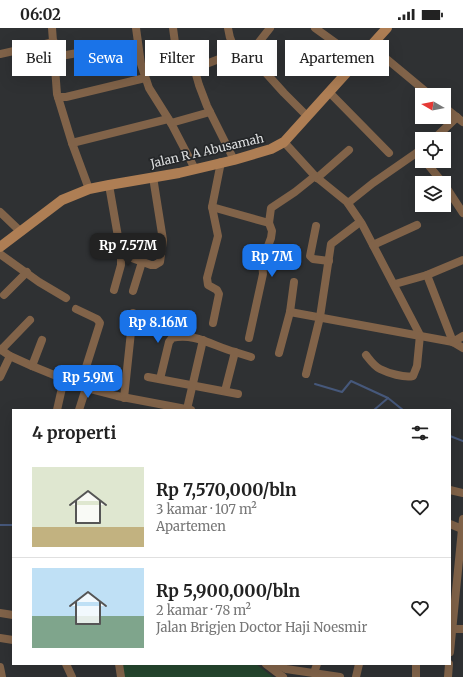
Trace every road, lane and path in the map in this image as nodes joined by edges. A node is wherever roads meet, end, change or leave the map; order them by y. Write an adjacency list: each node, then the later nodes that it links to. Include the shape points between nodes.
1 (52, 28): 8 (street)
2 (136, 28): 21 (street)
3 (173, 28): 9 (street)
4 (228, 28): 10 (street)
5 (270, 28): 11 (street)
6 (315, 28): 12 (street)
7 (386, 28): 13 (street, Jalan R A Abusamah)
8 (54, 40)
9 (175, 40)
10 (232, 40)
11 (261, 40)
12 (331, 40)
13 (376, 40)
14 (12, 51): 15 (street)
15 (0, 54)
16 (217, 59): 25 (street, via 196,68 195,75)
17 (389, 61): 22 (street)
18 (56, 76): 24 (street)
19 (269, 76): 27 (street)
20 (344, 76): 23 (street, Jalan R A Abusamah)
21 (145, 78): 24 (street); 29 (street)
22 (422, 88)
23 (329, 92): 27 (street, Jalan R A Abusamah); 34 (street)
24 (58, 98): 32 (street)
25 (210, 112): 29 (street); 36 (street)
26 (451, 112): 28 (street)
27 (308, 116): 31 (street, Jalan R A Abusamah)
28 (460, 120): 30 (street)
29 (169, 121): 32 (street); 39 (street)
30 (444, 132)
31 (284, 142): 36 (street, Jalan R A Abusamah, via 271,149); 42 (street)
32 (72, 143): 44 (street)
33 (349, 150): 42 (street)
34 (389, 153)
35 (415, 157): 46 (street, via 373,183)
36 (234, 160): 37 (street, Jalan R A Abusamah)
37 (221, 162): 39 (street, Jalan R A Abusamah); 47 (street)
38 (430, 168): 40 (street)
39 (195, 169): 41 (street, Jalan R A Abusamah)
40 (437, 176)
41 (153, 177): 43 (street, Jalan R A Abusamah); 60 (street, via 163,240 162,258 155,265)
42 (316, 177): 46 (street); 51 (street, via 271,208)
43 (109, 185): 44 (street, Jalan R A Abusamah); 58 (street)
44 (89, 190): 54 (street, Jalan R A Abusamah, via 62,200)
45 (451, 196): 49 (street)
46 (348, 203): 50 (street)
47 (212, 207): 51 (street); 75 (street, via 218,236 207,278 208,285 217,290 219,297)
48 (0, 212): 54 (street)
49 (463, 213)
50 (360, 222): 55 (street); 61 (street, via 331,244)
51 (269, 223): 78 (street, via 272,234 270,244 261,253 263,274)
52 (316, 226): 61 (street, via 310,256)
53 (417, 226): 55 (street)
54 (21, 232): 56 (street, Jalan R A Abusamah)
55 (373, 245): 65 (street)
56 (0, 247)
57 (0, 254): 62 (street)
58 (121, 254): 60 (street); 66 (street, via 121,265)
59 (463, 260): 63 (street)
60 (142, 262): 67 (street)
61 (329, 262): 73 (street)
62 (27, 272): 68 (street); 69 (street)
63 (427, 275): 65 (street); 81 (street)
64 (294, 282): 71 (street)
65 (395, 284): 76 (street)
66 (114, 290)
67 (133, 291)
68 (4, 295)
69 (66, 298)
70 (76, 309): 96 (street, via 100,323)
71 (290, 312): 73 (street); 85 (street)
72 (133, 313): 99 (street)
73 (320, 317): 76 (street); 90 (street)
74 (30, 320): 83 (street)
75 (213, 323)
76 (420, 335): 81 (street); 86 (street, via 418,366 413,376 380,369)
77 (463, 336): 81 (street)
78 (249, 338)
79 (42, 340): 89 (street)
80 (203, 340): 84 (street); 94 (street, via 172,338); 95 (street)
81 (453, 342): 82 (street)
82 (463, 348)
83 (1, 350): 87 (street)
84 (235, 352): 88 (street); 97 (street)
85 (279, 353)
86 (366, 355)
87 (10, 356): 89 (street); 91 (street)
88 (251, 357)
89 (32, 366): 93 (street)
90 (306, 374)
91 (0, 377)
92 (148, 377): 94 (street)
93 (64, 379): 96 (street); 100 (street)
94 (160, 379): 95 (street)
95 (193, 385): 97 (street); 103 (street)
96 (83, 387): 99 (street); 101 (street)
97 (225, 391): 98 (street)
98 (238, 394)
99 (124, 398): 102 (street)
100 (57, 409)
101 (79, 409)
102 (184, 409)
103 (189, 409)
104 (451, 490): 105 (street)
105 (463, 493)
106 (463, 519): 108 (street)
107 (451, 524): 108 (street)
108 (462, 529): 109 (street)
109 (462, 546): 110 (street)
110 (453, 585): 113 (street)
111 (0, 613): 112 (street)
112 (12, 615)
113 (452, 628): 114 (street); 117 (street)
114 (463, 629)
115 (0, 638): 116 (street)
116 (12, 640)
117 (451, 640)
118 (66, 665): 129 (street)
119 (119, 665): 130 (street)
120 (267, 665): 131 (street)
121 (279, 665): 127 (street, via 286,669)
122 (317, 665): 127 (street)
123 (358, 665): 133 (street)
124 (416, 665): 134 (street)
125 (449, 665): 135 (street)
126 (0, 667): 128 (street)
127 (314, 673): 132 (street)
128 (2, 677)
129 (72, 677)
130 (122, 677)
131 (283, 677)
132 (340, 677)
133 (356, 677)
134 (416, 677)
135 (448, 677)

